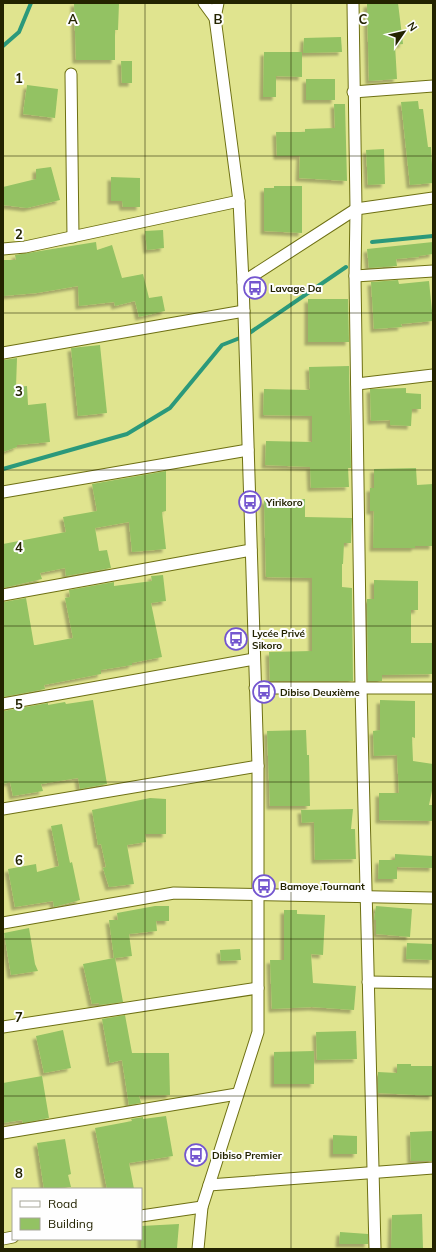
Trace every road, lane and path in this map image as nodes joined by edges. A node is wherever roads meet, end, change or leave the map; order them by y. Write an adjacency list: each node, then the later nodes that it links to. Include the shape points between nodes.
1 (204, 3): 4 (street)
2 (218, 3): 4 (street)
3 (354, 3): 7 (street)
4 (215, 18): 9 (street)
5 (71, 74): 11 (street)
6 (433, 86): 7 (street)
7 (354, 92): 10 (street)
8 (433, 198): 10 (street)
9 (239, 201): 11 (street); 15 (street)
10 (356, 209): 14 (street); 15 (street)
11 (73, 237): 12 (street)
12 (3, 249)
13 (433, 270): 14 (street)
14 (355, 276): 19 (street)
15 (243, 282): 16 (street)
16 (244, 311): 17 (street); 20 (street)
17 (3, 353)
18 (433, 375): 19 (street)
19 (357, 384): 26 (street)
20 (248, 450): 21 (street); 22 (street)
21 (3, 492)
22 (251, 550): 23 (street); 24 (street)
23 (3, 595)
24 (254, 659): 25 (street); 28 (street)
25 (255, 688): 26 (street); 29 (street)
26 (361, 688): 27 (street); 32 (street)
27 (433, 688)
28 (3, 704)
29 (258, 766): 30 (street); 31 (street)
30 (3, 809)
31 (258, 895): 32 (street); 34 (street, via 174,893); 37 (street)
32 (366, 897): 33 (street); 35 (street)
33 (433, 898)
34 (3, 923)
35 (368, 982): 36 (street); 42 (street)
36 (433, 983)
37 (258, 988): 38 (street); 39 (street, via 258,1032)
38 (3, 1027)
39 (237, 1094): 40 (street); 43 (street)
40 (3, 1133)
41 (433, 1168): 42 (street)
42 (373, 1172): 43 (street); 47 (street)
43 (209, 1185): 44 (street)
44 (202, 1207): 45 (street); 46 (street)
45 (142, 1216)
46 (198, 1249)
47 (375, 1249)

